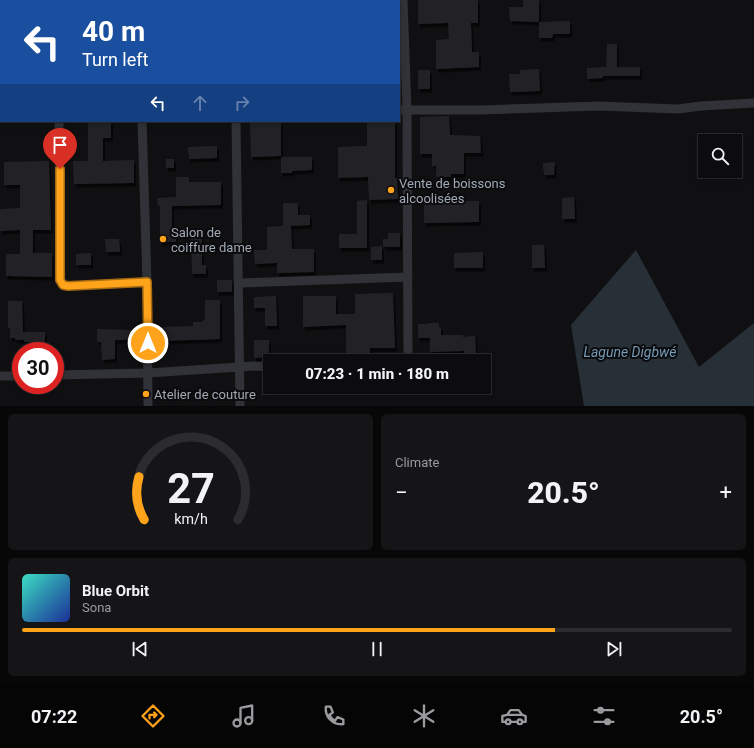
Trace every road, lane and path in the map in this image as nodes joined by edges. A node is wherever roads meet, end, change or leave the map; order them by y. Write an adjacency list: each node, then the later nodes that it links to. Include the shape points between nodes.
1 (403, 0): 3 (street)
2 (754, 103): 3 (street, via 678,109 599,106)
3 (403, 110): 7 (street)
4 (59, 122): 8 (street, via 60,280 63,285 68,286)
5 (142, 122): 8 (street)
6 (236, 122): 9 (street)
7 (408, 277): 9 (street); 10 (street)
8 (147, 282): 13 (street)
9 (239, 283): 11 (street)
10 (408, 354)
11 (240, 367): 12 (street); 13 (street); 18 (street)
12 (263, 367)
13 (148, 373): 14 (street); 17 (street)
14 (64, 375)
15 (0, 376): 16 (street)
16 (12, 376)
17 (148, 406)
18 (240, 406)

